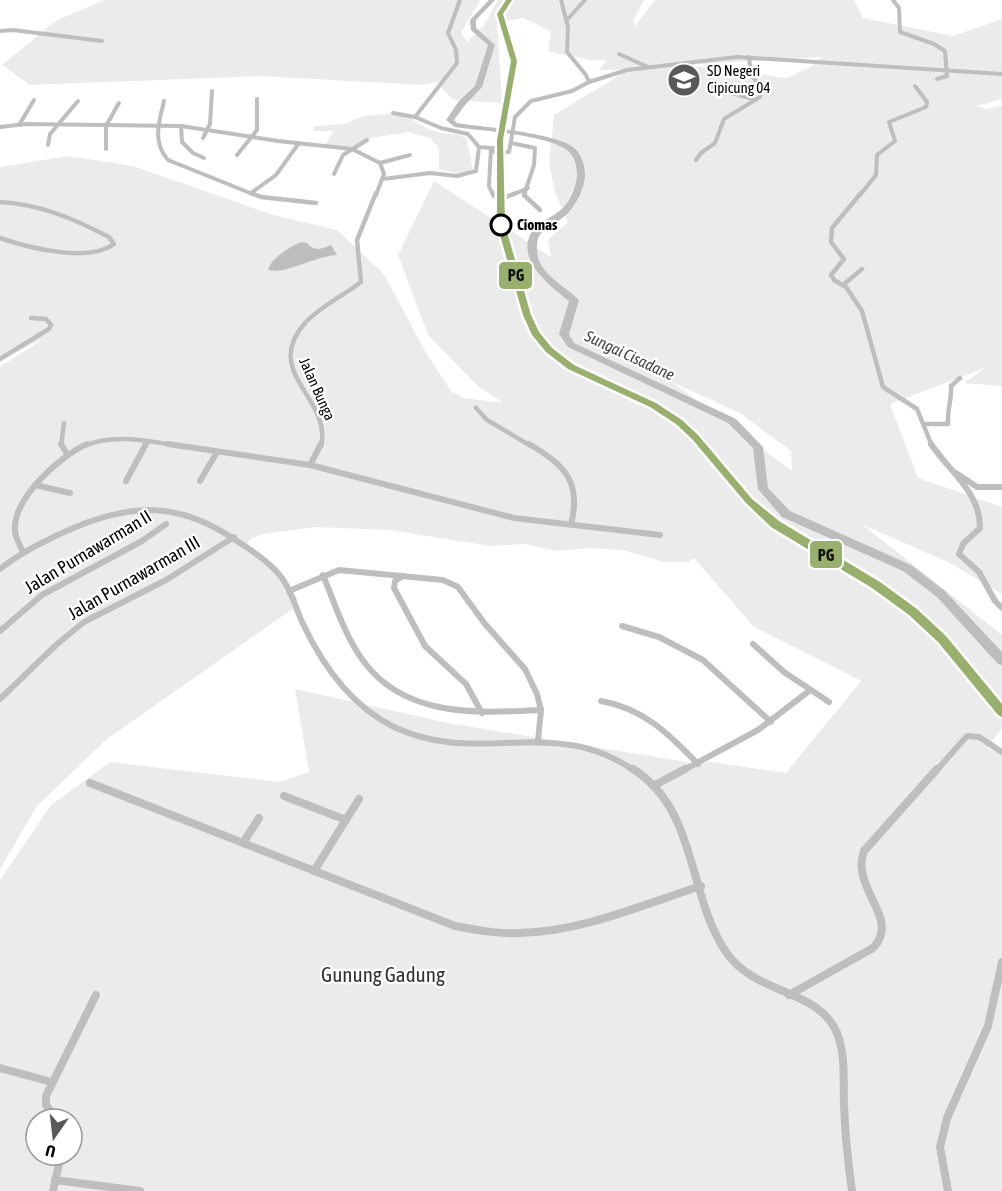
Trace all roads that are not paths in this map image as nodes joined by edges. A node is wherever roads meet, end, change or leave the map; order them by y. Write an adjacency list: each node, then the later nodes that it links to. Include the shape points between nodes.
1 (460, 0): 25 (street, via 448,33 457,63)
2 (561, 0): 5 (street)
3 (585, 0): 5 (street)
4 (893, 0): 11 (street, via 899,8 900,32 943,49)
5 (566, 21): 14 (street, via 566,48)
6 (0, 31): 7 (street)
7 (102, 41)
8 (619, 54): 10 (street)
9 (749, 57): 10 (street); 11 (street); 19 (street, via 755,84 761,87)
10 (648, 67): 14 (street)
11 (948, 69): 12 (street); 13 (street, via 946,77)
12 (1002, 74)
13 (937, 79)
14 (589, 82): 36 (street, via 572,91 529,102 515,116)
15 (708, 86): 19 (street)
16 (915, 86): 57 (street, via 927,102 926,107 889,122 895,141 877,155 876,175 831,229 831,242 844,259 831,275)
17 (212, 91): 32 (street)
18 (257, 99): 33 (street, via 257,128)
19 (756, 99): 46 (street, via 724,119 716,143)
20 (34, 100): 26 (street)
21 (78, 101): 27 (street)
22 (164, 101): 29 (street)
23 (119, 103): 28 (street)
24 (393, 113): 25 (street)
25 (415, 117): 39 (street, via 468,134)
26 (19, 124): 27 (street); 31 (street)
27 (56, 126): 28 (street); 38 (street, via 48,136)
28 (106, 126): 29 (street); 40 (street)
29 (159, 126): 30 (street); 51 (street, via 157,144 168,160)
30 (181, 126): 32 (street); 45 (street, via 182,142)
31 (0, 127)
32 (209, 130): 33 (street); 34 (street)
33 (252, 137): 37 (street); 43 (street)
34 (204, 138)
35 (367, 140): 41 (street)
36 (511, 142): 42 (street, via 509,152); 50 (street, via 535,148)
37 (299, 143): 41 (street); 51 (street, via 276,175)
38 (48, 145)
39 (479, 147): 42 (street); 49 (street, via 476,171 472,173 452,176 430,172)
40 (106, 149)
41 (352, 149): 47 (street); 48 (street, via 339,160)
42 (493, 150): 50 (street, via 489,186 492,194 506,197)
43 (237, 155)
44 (410, 155): 47 (street)
45 (204, 158)
46 (696, 160)
47 (380, 163): 49 (street)
48 (333, 174)
49 (383, 179): 67 (street, Jalan Bunga, via 357,240 361,282 304,324 290,349 291,366 322,432 321,444)
50 (528, 188): 54 (street, via 524,195)
51 (251, 193): 53 (street)
52 (0, 202): 55 (street, via 50,209 114,243 105,251 74,253)
53 (316, 203)
54 (540, 210)
55 (0, 238)
56 (862, 269): 57 (street)
57 (843, 285): 63 (street, via 862,311 883,387 915,406)
58 (31, 318): 59 (street, via 46,319 50,329)
59 (0, 359)
60 (960, 378): 63 (street, via 951,386 952,396 945,414 948,424)
61 (476, 408): 75 (street, via 484,418 546,456 565,473 573,483 576,498)
62 (64, 423): 66 (street, via 61,446)
63 (925, 424): 68 (street, via 929,441)
64 (148, 441): 65 (street); 66 (street, via 93,442); 69 (street)
65 (218, 452): 67 (street); 70 (street)
66 (67, 454): 71 (street)
67 (310, 465): 75 (street, via 504,515)
68 (951, 470): 72 (street, via 977,487); 83 (street, via 980,510 980,528 963,544 960,555 979,572)
69 (126, 481)
70 (200, 481)
71 (35, 485): 73 (street); 78 (street, via 15,523)
72 (1002, 487)
73 (70, 493)
74 (166, 524): 85 (street, Jalan Purnawarman II, via 42,595)
75 (571, 524): 76 (street)
76 (660, 535)
77 (234, 537): 78 (street, via 204,519 180,511 144,508 106,514); 82 (street, via 270,565); 88 (street, Jalan Purnawarman III, via 166,580 66,634)
78 (22, 552): 79 (street)
79 (0, 569)
80 (323, 575): 81 (street, via 346,570); 82 (street); 92 (street, via 358,652 385,684 431,706)
81 (404, 576): 91 (street, via 443,580 458,587 525,669); 92 (street, via 395,581 394,588 419,636 466,684)
82 (289, 591): 94 (street, via 331,674 348,694 387,724 454,744)
83 (1002, 608)
84 (622, 626): 93 (street, via 675,644 703,660)
85 (0, 631)
86 (753, 644): 87 (street)
87 (810, 691): 90 (street); 93 (street)
88 (0, 699)
89 (601, 701): 96 (street, via 648,715)
90 (829, 702)
91 (541, 710): 92 (street); 94 (street)
92 (482, 712)
93 (771, 722): 96 (street)
94 (538, 741): 98 (street, via 595,750)
95 (1002, 752): 107 (street, via 979,737 967,736 864,851 860,873 880,918 880,940 873,948)
96 (698, 764): 98 (street)
97 (90, 783): 103 (street)
98 (655, 785): 105 (street, via 687,842)
99 (284, 795): 102 (street)
100 (359, 799): 102 (street)
101 (259, 818): 103 (street)
102 (346, 820): 104 (street)
103 (243, 843): 104 (street)
104 (315, 871): 105 (street, via 455,926 506,934 534,934 569,927)
105 (701, 886): 107 (street, via 724,950 740,970)
106 (1002, 962): 117 (street, via 988,1026 947,1118 940,1147)
107 (789, 994): 116 (street, via 823,1012 837,1032 843,1072 845,1153)
108 (96, 995): 110 (street)
109 (0, 1068): 110 (street)
110 (52, 1082): 111 (street, via 45,1101)
111 (49, 1107)
112 (58, 1167): 113 (street)
113 (55, 1180): 114 (street); 115 (street)
114 (53, 1191)
115 (140, 1191)
116 (852, 1191)
117 (948, 1191)

